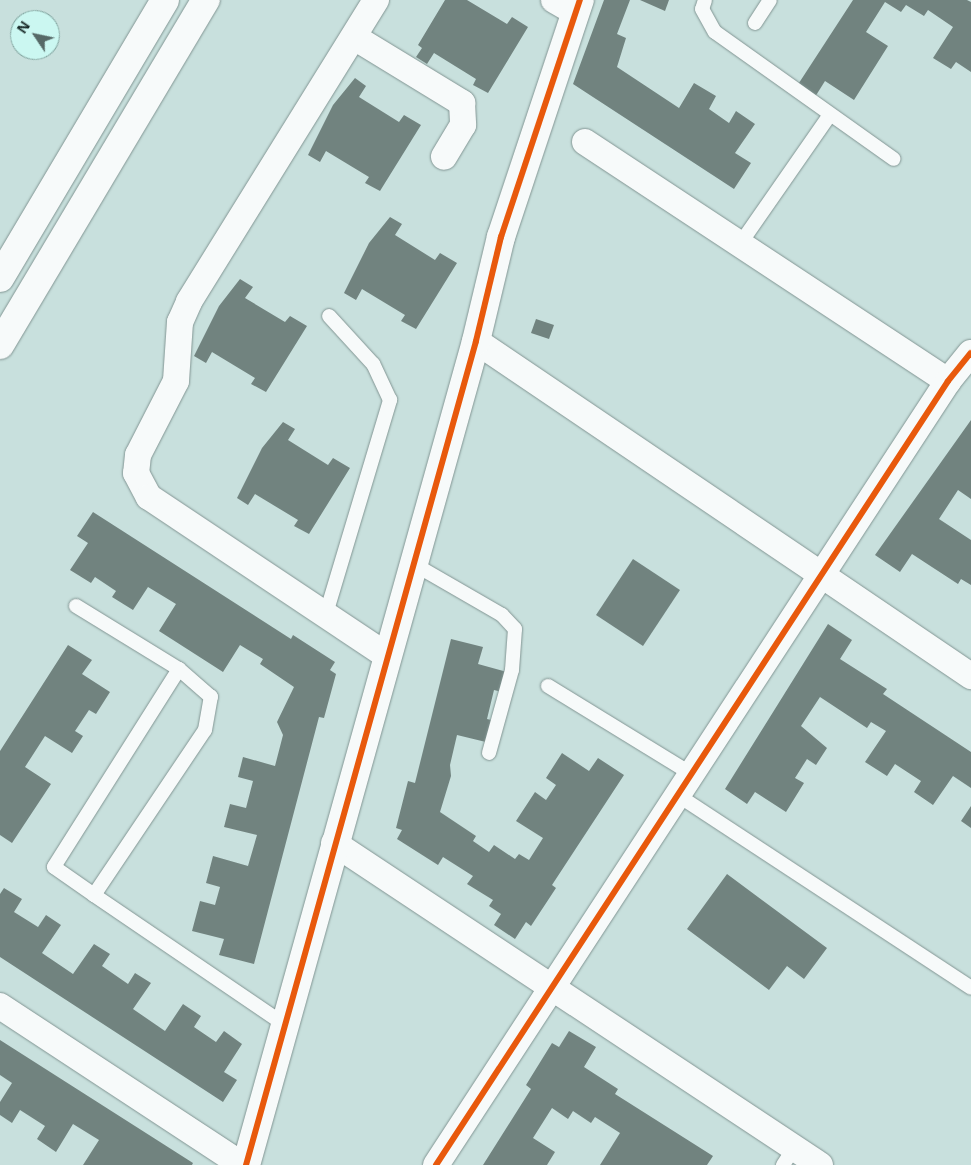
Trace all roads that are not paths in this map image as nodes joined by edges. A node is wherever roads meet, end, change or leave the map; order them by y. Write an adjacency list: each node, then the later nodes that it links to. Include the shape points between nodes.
1 (165, 0): 14 (main road)
2 (206, 0): 17 (main road)
3 (376, 0): 8 (street)
4 (705, 0): 9 (lane, via 702,9 715,32)
5 (770, 0): 7 (lane)
6 (570, 4): 16 (main road, via 501,237)
7 (755, 23)
8 (354, 37): 11 (street, via 462,103 463,125); 23 (street, via 189,302 180,322 172,391 136,464 138,482 149,497)
9 (829, 116): 12 (lane); 13 (lane)
10 (585, 142): 13 (street)
11 (444, 157)
12 (894, 160)
13 (740, 244): 19 (street)
14 (0, 278)
15 (329, 316): 23 (lane, via 373,364 390,400)
16 (476, 341): 20 (main road); 21 (street)
17 (0, 345)
18 (971, 353): 19 (street)
19 (948, 381): 21 (street)
20 (412, 563): 24 (main road); 28 (lane, via 502,615 515,629 512,670)
21 (824, 576): 26 (street); 29 (street)
22 (76, 606): 25 (lane)
23 (325, 617): 24 (street)
24 (386, 655): 30 (main road)
25 (179, 669): 31 (lane, via 211,697 205,730); 31 (lane, via 54,867)
26 (971, 676)
27 (548, 686): 29 (lane)
28 (489, 753)
29 (686, 786): 32 (lane); 33 (street)
30 (334, 843): 33 (street); 35 (main road)
31 (94, 895): 35 (lane)
32 (971, 988)
33 (552, 990): 36 (street); 39 (street)
34 (0, 1006): 37 (street)
35 (285, 1025): 38 (main road)
36 (789, 1156): 40 (street)
37 (242, 1165)
38 (246, 1165)
39 (436, 1165)
40 (820, 1165)

